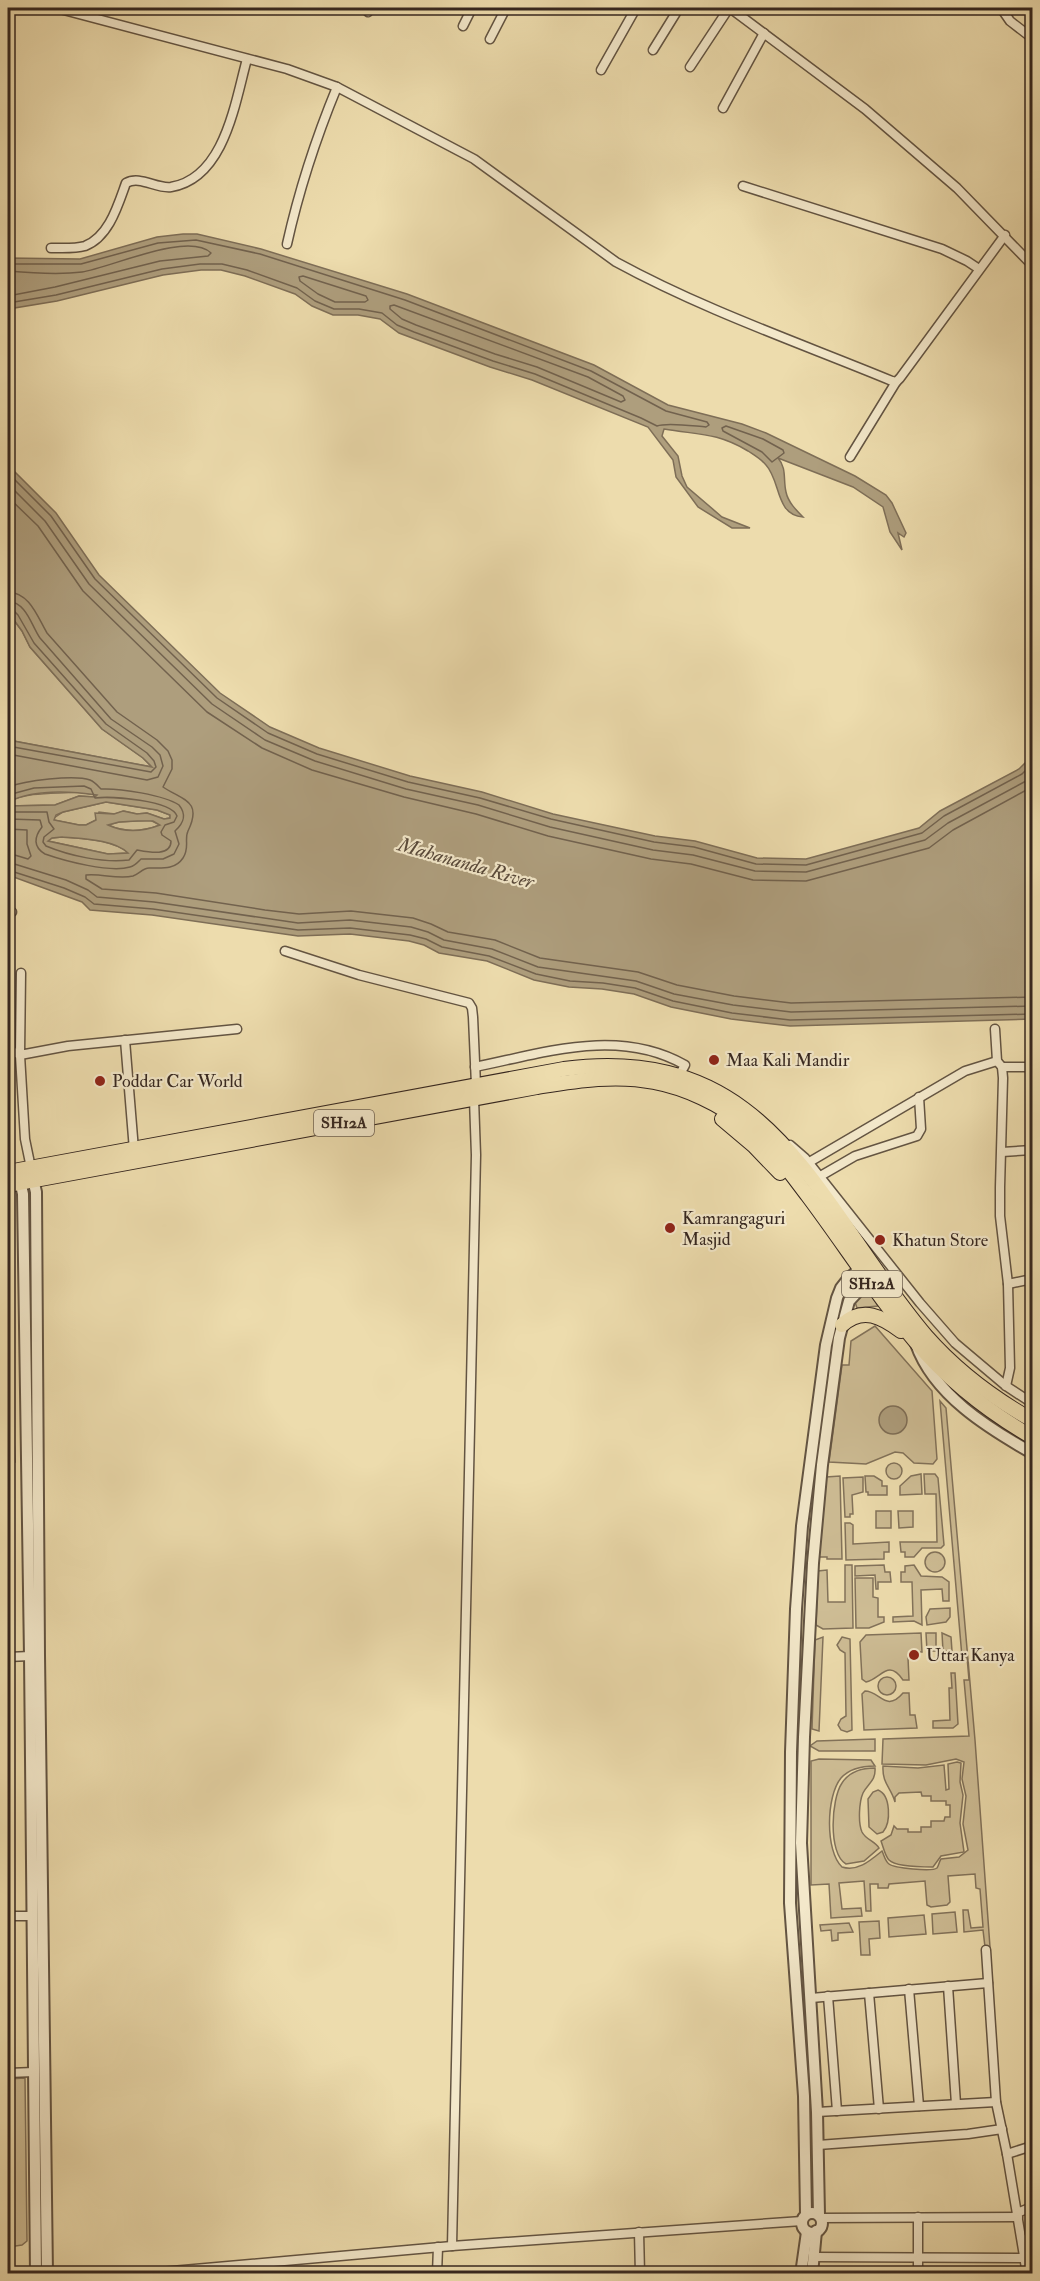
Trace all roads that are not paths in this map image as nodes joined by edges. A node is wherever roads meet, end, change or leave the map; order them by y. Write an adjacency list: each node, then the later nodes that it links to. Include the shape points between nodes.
1 (56, 8): 13 (street)
2 (472, 8): 8 (street)
3 (506, 8): 11 (street)
4 (636, 8): 15 (street)
5 (679, 8): 12 (street)
6 (730, 8): 9 (street); 14 (street)
7 (1000, 8): 10 (street)
8 (463, 26)
9 (764, 33): 17 (street); 19 (street, via 865,109)
10 (1032, 38)
11 (490, 39)
12 (653, 50)
13 (247, 59): 16 (street); 21 (street, via 230,121 214,160 206,169 170,187 129,181 113,217 93,241 75,248)
14 (690, 67)
15 (601, 70)
16 (337, 87): 20 (street, via 297,198); 24 (street, via 474,159 616,262 640,275)
17 (723, 108)
18 (743, 186): 23 (street, via 942,249)
19 (1005, 235): 22 (street); 23 (street)
20 (287, 244)
21 (51, 248)
22 (1032, 265)
23 (979, 269): 24 (street)
24 (896, 382): 25 (street)
25 (850, 457)
26 (285, 951): 34 (street, via 333,968 469,1003)
27 (21, 973): 32 (street)
28 (237, 1029): 30 (street)
29 (995, 1029): 33 (street)
30 (124, 1040): 32 (street); 39 (street)
31 (8, 1048): 32 (street)
32 (20, 1055): 43 (street, via 25,1139)
33 (1000, 1064): 35 (street); 38 (street, via 965,1071); 41 (street)
34 (475, 1067): 36 (street, via 567,1047 616,1045 645,1050 685,1065); 37 (street)
35 (1032, 1067)
36 (680, 1083): 37 (main road, SH12A, via 611,1078); 37 (main road, SH12A, via 631,1060 572,1059 506,1072); 42 (main road, SH12A, via 726,1097 764,1124); 45 (main road, SH12A, via 754,1146)
37 (475, 1092): 39 (main road, SH12A); 43 (main road, SH12A); 93 (street)
38 (919, 1097): 42 (street); 44 (street, via 921,1129 917,1136 855,1156)
39 (134, 1150): 43 (main road, SH12A)
40 (1032, 1150): 41 (street)
41 (1002, 1152): 47 (street, via 1000,1216)
42 (805, 1164): 44 (main road, SH12A)
43 (20, 1177): 59 (street); 72 (street, via 36,1192)
44 (816, 1178): 45 (main road, SH12A)
45 (872, 1267): 48 (street, via 849,1301); 49 (main road, SH12A); 50 (street, via 841,1288); 52 (street, via 920,1303 955,1343); 54 (main road, SH12A, via 928,1337 963,1372)
46 (1032, 1279): 47 (street)
47 (1008, 1284): 52 (street, via 1010,1368)
48 (842, 1325): 49 (main road, via 857,1316 874,1315); 51 (street)
49 (915, 1341): 55 (main road, SH12A, via 981,1404); 56 (street, via 922,1361 964,1408)
50 (826, 1345): 51 (street); 57 (street)
51 (838, 1347): 58 (street)
52 (1006, 1386): 53 (street)
53 (1032, 1403)
54 (1032, 1420)
55 (1032, 1437)
56 (1032, 1453)
57 (810, 1466): 58 (street); 61 (street, via 801,1538)
58 (821, 1467): 62 (street)
59 (30, 1656): 60 (street); 64 (street)
60 (8, 1657)
61 (793, 1685): 62 (street); 88 (street, via 790,1904 804,2096)
62 (807, 1686): 71 (street, via 801,1843)
63 (8, 1916): 64 (street)
64 (32, 1916): 72 (street)
65 (986, 1950): 66 (street)
66 (988, 1983): 67 (street); 74 (street)
67 (948, 1986): 68 (street); 75 (street)
68 (909, 1989): 69 (street); 76 (street)
69 (869, 1993): 70 (street); 77 (street)
70 (828, 1996): 71 (street); 78 (street)
71 (811, 1998): 79 (street)
72 (39, 2072): 73 (street); 98 (street); 99 (street)
73 (8, 2073)
74 (996, 2102): 75 (street); 80 (street)
75 (956, 2104): 76 (street)
76 (919, 2106): 77 (street)
77 (879, 2109): 78 (street)
78 (837, 2111): 79 (street)
79 (817, 2112): 81 (street)
80 (1002, 2129): 81 (street); 83 (street)
81 (818, 2145): 86 (street)
82 (1032, 2146): 83 (street)
83 (1007, 2154): 85 (street)
84 (1032, 2207): 85 (street)
85 (1017, 2215): 87 (street); 92 (street)
86 (820, 2217): 87 (street); 88 (street, via 814,2212); 90 (street, via 821,2226)
87 (918, 2217): 96 (street)
88 (804, 2218): 89 (street); 90 (street, via 803,2227)
89 (639, 2232): 93 (street); 102 (street)
90 (812, 2232): 95 (street); 103 (street)
91 (1032, 2238): 92 (street)
92 (1022, 2240): 97 (street)
93 (452, 2246): 94 (street)
94 (438, 2247): 100 (street); 101 (street)
95 (814, 2257): 96 (street); 104 (street)
96 (918, 2258): 97 (street); 105 (street)
97 (1025, 2258): 106 (street)
98 (36, 2274)
99 (47, 2274)
100 (138, 2274)
101 (437, 2274)
102 (640, 2274)
103 (801, 2274)
104 (812, 2274)
105 (918, 2274)
106 (1027, 2274)

